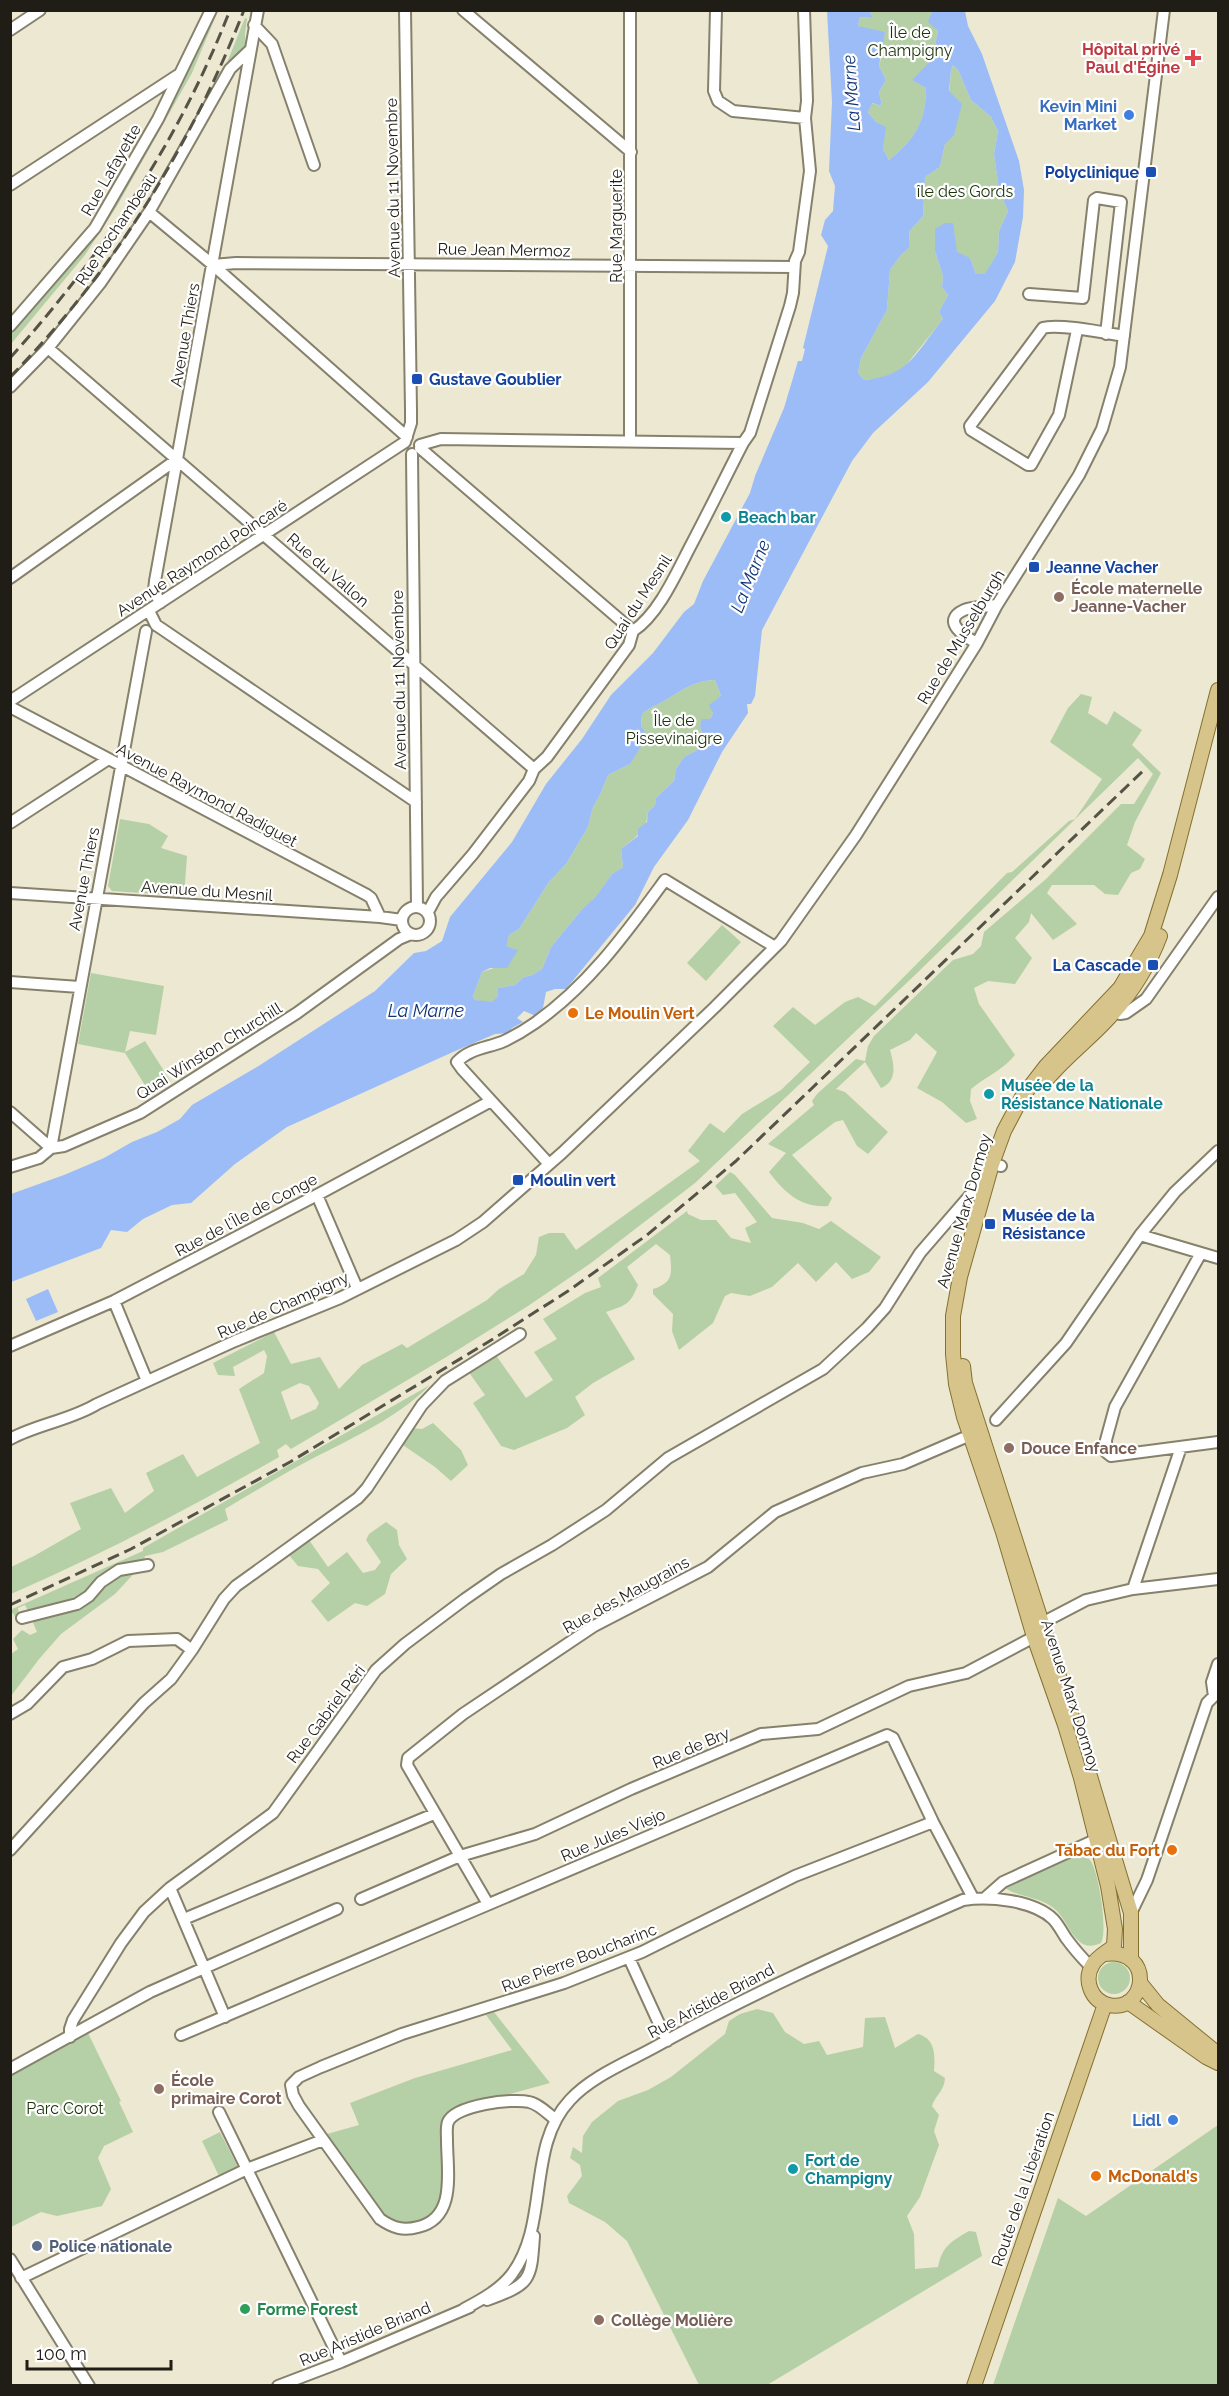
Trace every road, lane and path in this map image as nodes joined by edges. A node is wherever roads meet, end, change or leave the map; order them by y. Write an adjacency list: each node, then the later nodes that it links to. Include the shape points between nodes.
1 (40, 10): 11 (street)
2 (211, 10): 14 (street, Rue Lafayette)
3 (258, 10): 10 (street)
4 (405, 10): 24 (street, Avenue du 11 Novembre)
5 (463, 10): 17 (street)
6 (630, 10): 17 (street, Rue Marguerite)
7 (716, 10): 16 (street, via 714,91 718,101 733,111)
8 (804, 10): 16 (street, Quai du Mesnil)
9 (1164, 10): 22 (street, Rue de Musselburgh)
10 (254, 25): 12 (street); 18 (street, via 272,44)
11 (10, 30)
12 (251, 49): 13 (street); 15 (street, Rue Rochambeau)
13 (249, 70): 15 (street); 23 (street, Avenue Thiers)
14 (181, 73): 19 (street); 28 (street, Rue Lafayette, via 94,228)
15 (228, 74): 21 (street, Rue Rochambeau)
16 (805, 118): 26 (street, Quai du Mesnil, via 810,171)
17 (631, 152): 25 (street, Rue Marguerite)
18 (314, 165)
19 (10, 185)
20 (1121, 208): 22 (street); 27 (street, via 1119,201 1094,200 1083,298); 30 (street)
21 (148, 212): 23 (street); 32 (street, Rue Rochambeau)
22 (1139, 212): 31 (street, Rue de Musselburgh)
23 (213, 265): 24 (street, Rue Jean Mermoz); 34 (street); 38 (street, Avenue Thiers)
24 (410, 265): 25 (street, Rue Jean Mermoz); 34 (street, Avenue du 11 Novembre, via 411,417)
25 (631, 266): 26 (street, Rue Jean Mermoz); 35 (street, Rue Marguerite)
26 (794, 267): 36 (street, Quai du Mesnil, via 790,306 750,433)
27 (1029, 294)
28 (10, 327)
29 (1077, 330): 29 (street, via 1043,328 970,426 971,430 1031,465 1059,416); 30 (street)
30 (1106, 334): 31 (street)
31 (1124, 336): 42 (street, Rue de Musselburgh, via 1111,402 1090,455)
32 (48, 348): 33 (street, Rue Rochambeau); 38 (street, Rue du Vallon)
33 (10, 387)
34 (406, 439): 37 (street, via 418,438); 37 (street, via 404,450); 39 (street, Avenue Raymond Poincaré)
35 (630, 441): 36 (street); 37 (street, via 441,440)
36 (743, 443): 47 (street, Quai du Mesnil, via 674,578 642,625)
37 (417, 449): 47 (street); 49 (street, Avenue du 11 Novembre)
38 (176, 460): 39 (street, Rue du Vallon); 40 (street); 41 (street, Avenue Thiers, via 155,581)
39 (264, 535): 41 (street, Avenue Raymond Poincaré); 49 (street, Rue du Vallon)
40 (10, 579)
41 (160, 603): 43 (street, Avenue Raymond Poincaré)
42 (997, 605): 48 (street, Rue de Musselburgh); 48 (street, via 967,608 957,615 960,633)
43 (149, 611): 44 (street, Avenue Raymond Poincaré); 45 (street)
44 (136, 619): 46 (street); 51 (street, Avenue Raymond Poincaré)
45 (156, 625): 46 (street); 57 (street)
46 (146, 631): 55 (street, Avenue Thiers)
47 (633, 631): 56 (street, Quai du Mesnil, via 629,645 547,757)
48 (977, 643): 67 (street, Rue de Musselburgh, via 856,835)
49 (413, 663): 56 (street, Rue du Vallon); 57 (street, Avenue du 11 Novembre)
50 (1218, 690): 70 (main road, Avenue Marx Dormoy, via 1155,925)
51 (10, 701)
52 (10, 707): 54 (street, Avenue Raymond Radiguet)
53 (1218, 722): 70 (main road, Avenue Marx Dormoy, via 1169,912 1146,966)
54 (108, 760): 55 (street, Avenue Raymond Radiguet); 58 (street)
55 (121, 767): 61 (street, Avenue Thiers); 64 (street, Avenue Raymond Radiguet, via 367,895)
56 (534, 769): 63 (street, Quai du Mesnil, via 529,781)
57 (416, 802): 62 (street, Avenue du 11 Novembre)
58 (10, 824)
59 (10, 893): 61 (street, Avenue du Mesnil)
60 (1218, 897): 70 (street, via 1146,999 1126,1013 1120,1014)
61 (96, 899): 64 (street, Avenue du Mesnil); 69 (street, Avenue Thiers)
62 (417, 906): 63 (street); 65 (street, via 408,909)
63 (428, 912): 66 (street, via 428,929 420,935)
64 (380, 917): 65 (street, Avenue du Mesnil)
65 (402, 920): 66 (street, via 404,929)
66 (411, 934): 73 (street, Quai Winston Churchill, via 297,1013 140,1113)
67 (776, 947): 71 (street, via 665,880 625,935 573,993 533,1025 507,1040 465,1054 457,1062); 75 (street, Rue de Musselburgh)
68 (10, 982): 69 (street)
69 (79, 987): 73 (street, Avenue Thiers)
70 (1111, 1006): 76 (main road, Avenue Marx Dormoy, via 1046,1066 1022,1097 1004,1131)
71 (491, 1101): 75 (street); 78 (street, Rue de l'Île de Conge)
72 (10, 1112): 73 (street)
73 (51, 1148): 77 (street, Quai Winston Churchill, via 39,1158)
74 (1217, 1154): 79 (street, via 1175,1192)
75 (549, 1164): 82 (street, Rue de Champigny, via 483,1222 456,1240)
76 (997, 1165): 88 (main road, Avenue Marx Dormoy, via 960,1277 953,1316 956,1384); 107 (street, Rue Gabriel Péri, via 985,1167 970,1194 920,1253 899,1289 867,1328 811,1378 669,1458 606,1510 501,1574 405,1644 376,1670 273,1812)
77 (10, 1167)
78 (317, 1196): 82 (street); 83 (street, Rue de l'Île de Conge)
79 (1140, 1235): 80 (street); 87 (street, via 1070,1338)
80 (1201, 1253): 81 (street); 91 (street, via 1115,1407 1106,1440 1106,1452 1111,1456)
81 (1218, 1258)
82 (357, 1288): 86 (street, Rue de Champigny)
83 (114, 1302): 85 (street, Rue de l'Île de Conge); 86 (street)
84 (520, 1334): 98 (street, via 445,1380 422,1405 358,1498 236,1586)
85 (10, 1347)
86 (147, 1381): 89 (street, Rue de Champigny, via 84,1412)
87 (996, 1420)
88 (975, 1433): 96 (main road, Avenue Marx Dormoy); 97 (main road, Avenue Marx Dormoy); 102 (street, Rue des Maugrains, via 903,1464 862,1473 775,1512 708,1567 594,1626 463,1714 408,1758 406,1765)
89 (10, 1439)
90 (1218, 1442): 91 (street)
91 (1181, 1447): 94 (street)
92 (148, 1565): 95 (street, via 119,1570 76,1604)
93 (1218, 1579): 94 (street)
94 (1133, 1589): 96 (street, via 1086,1600)
95 (22, 1618)
96 (1042, 1623): 97 (street); 113 (main road, Avenue Marx Dormoy)
97 (1034, 1637): 104 (main road, Avenue Marx Dormoy, via 1065,1725); 106 (street, Rue de Bry, via 966,1673 909,1686 819,1729 761,1734 535,1834)
98 (192, 1650): 101 (street, via 177,1639 128,1641 92,1659 63,1667 27,1704); 105 (street, via 171,1679 144,1703)
99 (1218, 1664): 100 (street, via 1212,1682)
100 (1216, 1698): 113 (street, via 1205,1707 1147,1880)
101 (10, 1714)
102 (434, 1814): 106 (street); 114 (street)
103 (933, 1822): 108 (street, Rue Jules Viejo); 111 (street, Rue Jules Viejo, via 893,1738 887,1735); 116 (street, Rue Pierre Boucharinc, via 795,1876)
104 (1097, 1839): 109 (street, via 1003,1881); 115 (main road, Avenue Marx Dormoy, via 1115,1929 1114,1946)
105 (10, 1850)
106 (460, 1857): 110 (street, Rue de Bry); 111 (street)
107 (170, 1888): 114 (street); 125 (street, Rue Gabriel Péri, via 144,1912 121,1943 73,2020)
108 (973, 1898): 109 (street, Rue Aristide Briand); 126 (street, Rue Aristide Briand, via 787,1978)
109 (986, 1898): 119 (street, Rue Aristide Briand, via 1045,1913)
110 (361, 1899)
111 (488, 1904): 123 (street, Rue Jules Viejo)
112 (337, 1909): 118 (street)
113 (1131, 1913): 117 (main road, Avenue Marx Dormoy)
114 (184, 1919): 118 (street)
115 (1105, 1954): 117 (main road, via 1123,1954); 119 (main road)
116 (629, 1958): 126 (street); 132 (street, Rue Pierre Boucharinc, via 564,1983 402,2034 299,2077 291,2085 292,2095)
117 (1131, 1959): 120 (main road, via 1138,1968)
118 (204, 1967): 123 (street); 125 (street)
119 (1091, 1967): 122 (main road, via 1089,1988)
120 (1141, 1984): 121 (main road); 127 (main road, via 1158,2005)
121 (1128, 2002): 122 (main road); 128 (main road)
122 (1105, 2004): 139 (main road, Route de la Libération)
123 (225, 2017): 124 (street, Rue Jules Viejo)
124 (180, 2035)
125 (70, 2037): 129 (street)
126 (667, 2041): 131 (street, Rue Aristide Briand, via 587,2086 570,2100)
127 (1218, 2054)
128 (1218, 2063)
129 (10, 2069)
130 (219, 2112): 133 (street)
131 (556, 2120): 132 (street, via 532,2102 510,2099 456,2113 448,2122 445,2205 436,2218 408,2230 392,2227 380,2219); 136 (street, Rue Aristide Briand, via 544,2154 527,2279 510,2290)
132 (323, 2140): 133 (street)
133 (248, 2169): 135 (street); 136 (street)
134 (10, 2259): 135 (street)
135 (21, 2278): 137 (street)
136 (341, 2362): 138 (street, Rue Aristide Briand)
137 (89, 2385)
138 (278, 2385)
139 (974, 2385)

